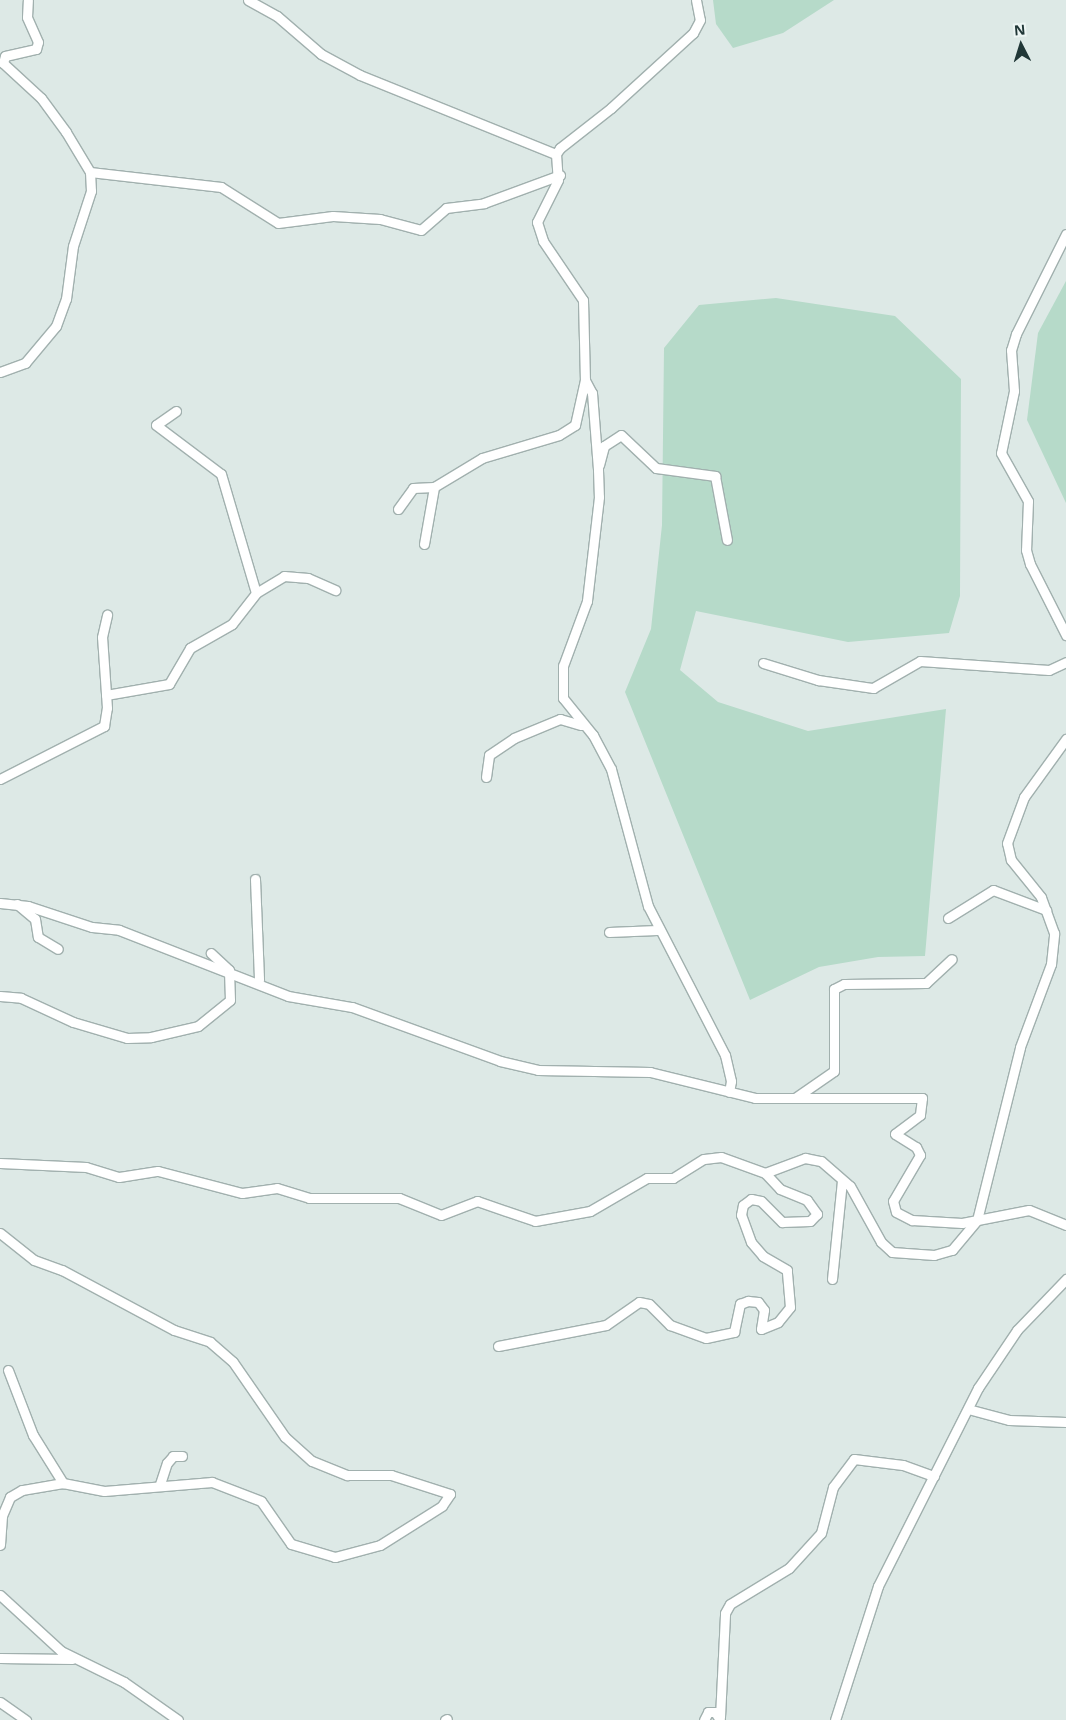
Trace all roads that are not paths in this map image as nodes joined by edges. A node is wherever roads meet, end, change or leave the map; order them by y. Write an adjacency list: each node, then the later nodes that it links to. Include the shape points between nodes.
1 (28, 0): 4 (street, via 27,17 38,42 36,49)
2 (248, 0): 5 (street, via 277,16 321,54 360,75)
3 (696, 0): 5 (street, via 700,20 693,33)
4 (3, 56): 6 (street, via 3,63 41,98)
5 (556, 154): 7 (street)
6 (90, 172): 7 (street, via 221,187 278,223 333,216 380,219 421,230 446,208 484,203); 9 (street, via 91,191 73,246 66,299 56,326 25,363)
7 (560, 174): 10 (street, via 537,222 543,241 583,300)
8 (1066, 234): 20 (street, via 1016,334 1012,350 1014,391 1000,453 1028,501 1026,550)
9 (0, 372)
10 (585, 380): 12 (street, via 592,393); 13 (street, via 575,426 559,435 482,458)
11 (176, 410): 18 (street, via 156,425 221,474)
12 (598, 470): 15 (street, via 604,446 621,435 656,468 715,476); 24 (street, via 599,497 587,601 562,676 563,698)
13 (434, 487): 14 (street, via 413,488); 16 (street)
14 (398, 509)
15 (727, 540)
16 (424, 544)
17 (335, 590): 18 (street, via 292,575)
18 (256, 593): 23 (street, via 232,624 190,648 169,684)
19 (107, 615): 23 (street, via 102,638)
20 (1066, 635)
21 (1066, 662): 22 (street, via 1050,670 920,661 873,688 818,680)
22 (763, 663)
23 (106, 695): 27 (street, via 106,721 100,730)
24 (586, 726): 26 (street, via 560,719 514,738 489,755); 33 (street, via 606,757 622,799 636,871)
25 (1066, 739): 31 (street, via 1024,797 1007,843 1011,860)
26 (486, 777)
27 (0, 779)
28 (255, 879): 39 (street)
29 (0, 903): 30 (street)
30 (17, 904): 35 (street, via 35,919 38,937); 38 (street, via 92,927 119,930)
31 (1046, 910): 32 (street, via 993,890); 46 (street, via 1054,932 1050,964 1020,1047)
32 (948, 918)
33 (658, 930): 34 (street); 41 (street, via 726,1054 731,1074)
34 (609, 932)
35 (58, 949)
36 (210, 953): 38 (street)
37 (952, 959): 42 (street, via 926,983 844,984 834,989 834,1071)
38 (229, 970): 39 (street); 40 (street, via 230,1000 222,1010 198,1026 151,1036 127,1038 73,1022 21,998)
39 (259, 980): 41 (street, via 288,996 352,1007 528,1068 579,1073 650,1072)
40 (0, 996)
41 (729, 1092): 42 (street, via 755,1098)
42 (792, 1099): 46 (street, via 922,1098 920,1115 895,1134 916,1147 920,1155 893,1201 896,1212 912,1220)
43 (0, 1163): 44 (street, via 86,1167 119,1177 158,1170 242,1193 277,1188 309,1198 399,1198 441,1215 478,1201 535,1221 590,1211 647,1178 672,1178 704,1160 721,1157)
44 (765, 1173): 45 (street, via 805,1158 821,1161); 51 (street, via 780,1189 807,1200 817,1214 810,1221 782,1222 761,1201 751,1199 743,1206 741,1215 751,1242 763,1256 787,1270 790,1307 778,1322 761,1329 764,1310 758,1302 748,1301 740,1304 734,1332 706,1338 670,1325 649,1304 639,1302 606,1325)
45 (842, 1181): 46 (street, via 850,1186 881,1242 892,1252 926,1256 952,1250); 49 (street)
46 (977, 1220): 47 (street, via 1029,1210)
47 (1066, 1224)
48 (0, 1233): 58 (street, via 34,1260 62,1270 174,1330 210,1342 233,1362 285,1437 326,1469 347,1475 406,1478 450,1494 442,1506 380,1545 335,1557 291,1544 261,1501 200,1480)
49 (832, 1279)
50 (1066, 1279): 53 (street, via 1017,1330)
51 (498, 1346)
52 (8, 1370): 57 (street, via 33,1435)
53 (968, 1409): 54 (street, via 1009,1420); 56 (street)
54 (1066, 1422)
55 (182, 1456): 58 (street, via 173,1456 167,1463)
56 (934, 1476): 64 (street, via 903,1465 854,1459 833,1487 821,1533 789,1568 730,1604 725,1612); 68 (street, via 878,1586)
57 (63, 1484): 58 (street, via 104,1491); 59 (street, via 22,1490 10,1497 2,1516)
58 (160, 1484)
59 (0, 1545)
60 (0, 1596): 62 (street)
61 (0, 1658): 62 (street)
62 (72, 1659): 66 (street, via 124,1682)
63 (0, 1702): 65 (street)
64 (720, 1719): 67 (street, via 708,1712)
65 (26, 1720)
66 (178, 1720)
67 (704, 1720)
68 (835, 1720)

